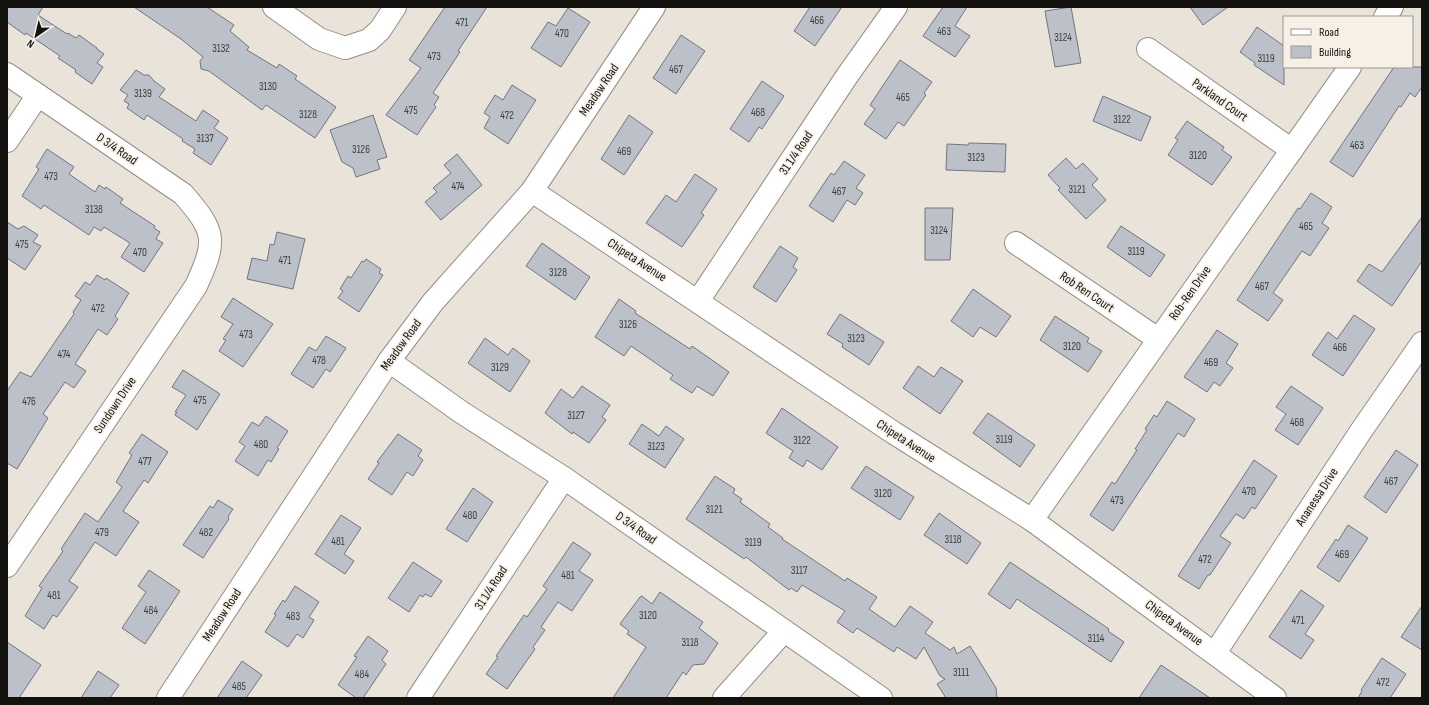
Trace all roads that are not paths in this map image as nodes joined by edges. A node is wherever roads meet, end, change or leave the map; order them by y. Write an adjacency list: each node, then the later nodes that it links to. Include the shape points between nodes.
1 (274, 7): 2 (street, via 319,39 345,48 369,40 380,30)
2 (395, 7)
3 (654, 7): 13 (street, Meadow Road)
4 (896, 7): 16 (street, 31 1/4 Road, via 847,76)
5 (1392, 7): 6 (street)
6 (1386, 16)
7 (1148, 49): 12 (street, Parkland Court)
8 (1349, 68): 12 (street, Rob-Ren Drive)
9 (7, 74): 10 (street, D 3/4 Road)
10 (38, 95): 11 (street); 14 (street, D 3/4 Road, via 183,194 202,217)
11 (7, 141)
12 (1292, 150): 17 (street, Rob-Ren Drive)
13 (532, 191): 16 (street, Chipeta Avenue); 19 (street, Meadow Road, via 433,302)
14 (211, 239): 22 (street, Sundown Drive, via 207,262 196,286)
15 (1016, 243): 17 (street, Rob Ren Court)
16 (698, 301): 21 (street, Chipeta Avenue, via 894,433)
17 (1158, 339): 21 (street, Rob-Ren Drive)
18 (1422, 343): 24 (street, Ananessa Drive)
19 (389, 361): 20 (street, D 3/4 Road, via 461,412); 25 (street, Meadow Road)
20 (564, 478): 23 (street, D 3/4 Road); 26 (street, 31 1/4 Road)
21 (1032, 520): 24 (street, Chipeta Avenue)
22 (7, 566)
23 (784, 631): 27 (street); 28 (street, D 3/4 Road)
24 (1215, 653): 29 (street, Chipeta Avenue)
25 (168, 698)
26 (418, 698)
27 (724, 698)
28 (881, 698)
29 (1275, 698)

